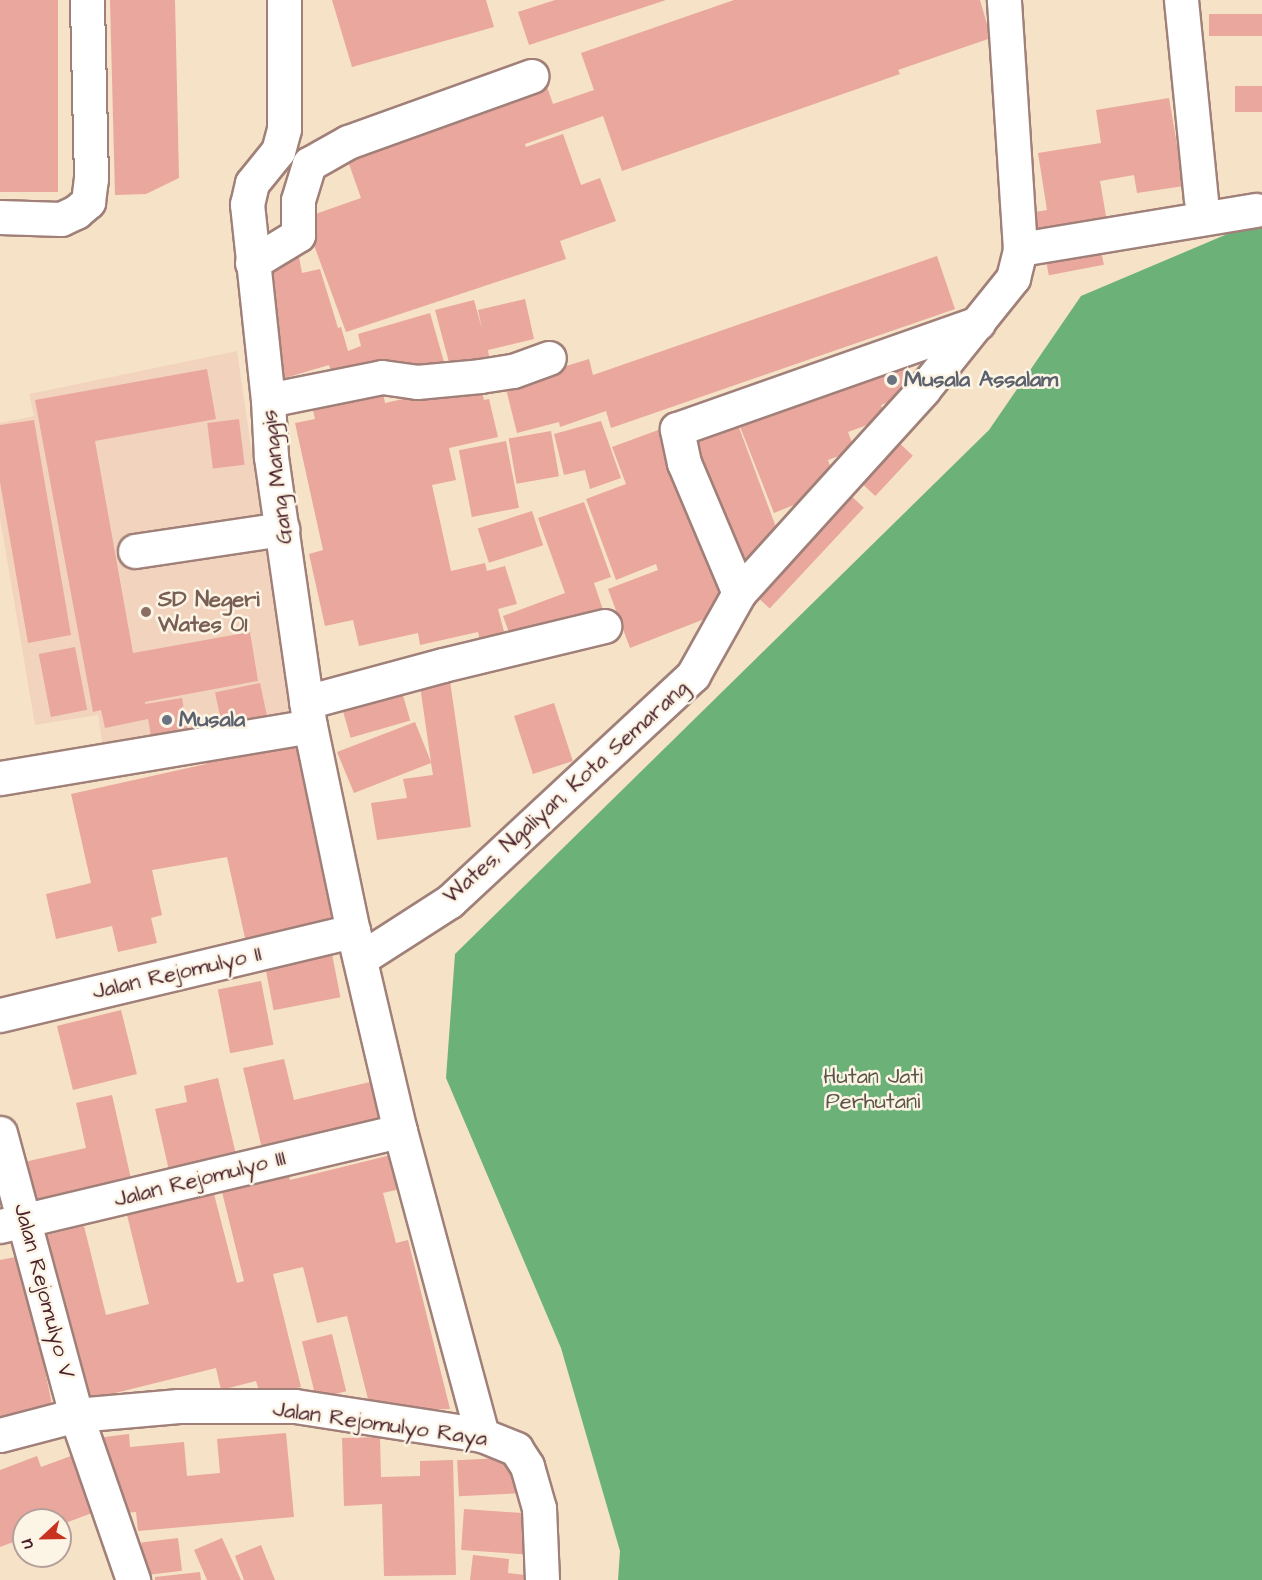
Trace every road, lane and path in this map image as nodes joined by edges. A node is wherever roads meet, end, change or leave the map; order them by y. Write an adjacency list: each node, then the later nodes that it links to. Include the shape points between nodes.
1 (87, 0): 8 (street, via 91,179 88,202 61,219)
2 (285, 0): 10 (street, Gang Manggis, via 284,129 278,151 252,183 247,204)
3 (1004, 0): 9 (street, Wates, Ngaliyan, Kota Semarang)
4 (1181, 0): 6 (street)
5 (531, 76): 10 (street, via 348,141 309,164 298,200 298,235)
6 (1201, 199)
7 (1256, 210): 9 (street)
8 (0, 217)
9 (1020, 249): 11 (street, Wates, Ngaliyan, Kota Semarang, via 1013,278)
10 (252, 263): 13 (street, Gang Manggis)
11 (980, 322): 16 (street, Wates, Ngaliyan, Kota Semarang); 16 (street, via 677,429 684,463)
12 (549, 358): 13 (street, via 513,371 480,376 417,382 382,377)
13 (268, 400): 14 (street, Gang Manggis, via 271,457)
14 (282, 529): 15 (street); 18 (street, Gang Manggis)
15 (135, 551)
16 (739, 593): 20 (street, Wates, Ngaliyan, Kota Semarang, via 693,675 450,900)
17 (604, 626): 18 (street, via 443,665)
18 (308, 714): 19 (street); 20 (street, Gang Manggis)
19 (0, 778)
20 (357, 945): 21 (street, Jalan Rejomulyo II); 22 (street, Gang Manggis)
21 (0, 1015)
22 (400, 1131): 24 (street, Jalan Rejomulyo III); 27 (street, Gang Manggis)
23 (0, 1133): 24 (street, Jalan Rejomulyo V)
24 (13, 1224): 25 (street, Jalan Rejomulyo V)
25 (76, 1415): 26 (street, Jalan Rejomulyo Raya); 27 (street, Jalan Rejomulyo Raya, via 179,1406 295,1406); 28 (street, Jalan Rejomulyo V)
26 (0, 1435)
27 (482, 1435): 29 (street, Jalan Rejomulyo Raya, via 516,1449 527,1466 539,1508)
28 (133, 1580)
29 (542, 1580)

